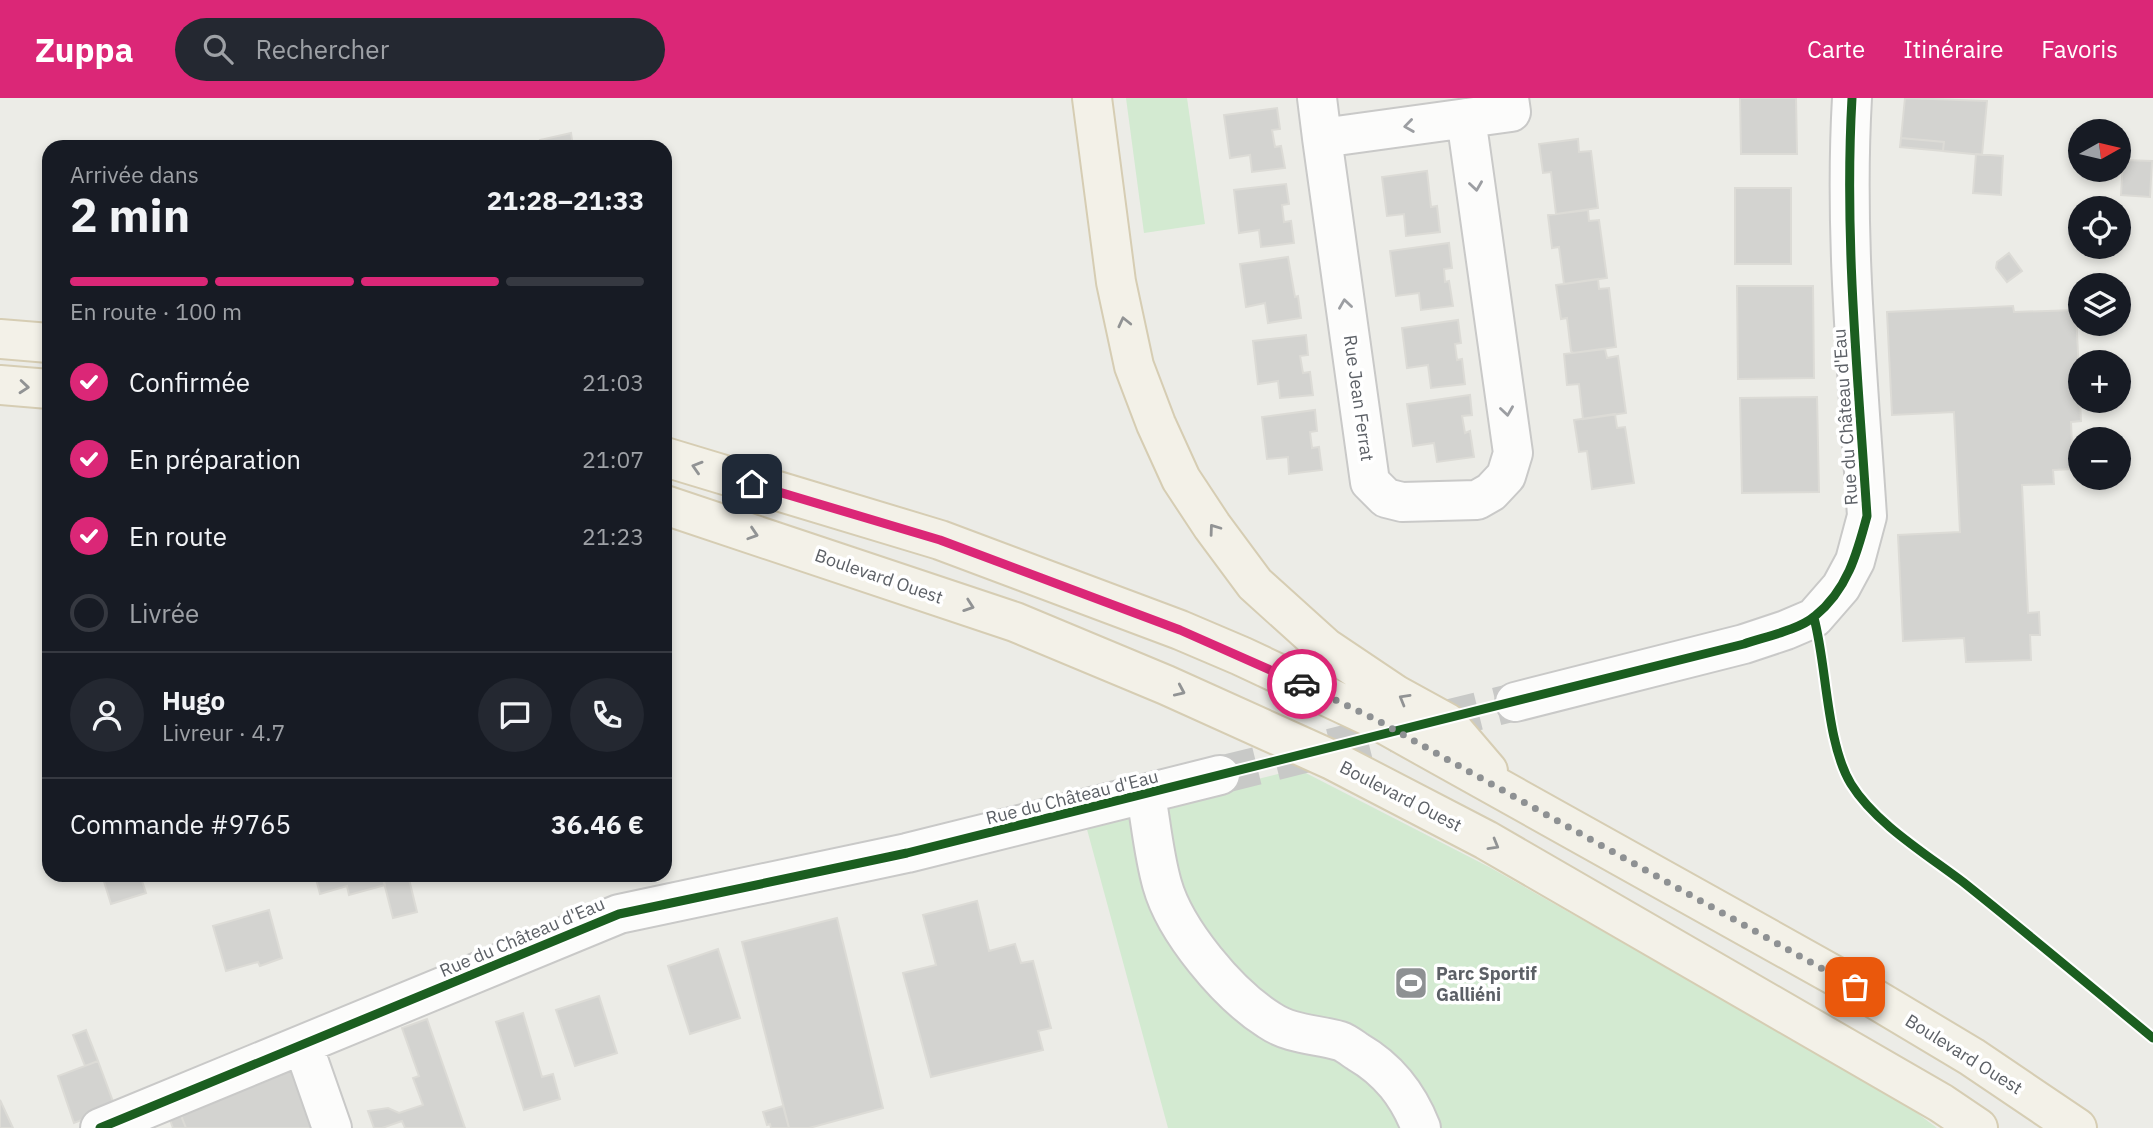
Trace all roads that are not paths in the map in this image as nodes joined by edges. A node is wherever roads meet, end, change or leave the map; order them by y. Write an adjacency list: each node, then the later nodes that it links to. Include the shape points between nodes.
1 (1092, 98): 15 (main road, one-way to 1, via 1447,723 1326,648 1255,583 1181,479 1134,366 1116,282)
2 (1317, 98): 6 (street, Rue Jean Ferrat)
3 (1509, 98): 5 (street, via 1511,112)
4 (1852, 98): 13 (street, Rue du Château d'Eau, via 1850,226 1867,516 1855,561 1841,587 1814,618 1786,630)
5 (1466, 118): 6 (street, one-way to 6); 6 (street, Rue Jean Ferrat, one-way to 6, via 1513,453 1506,476 1477,500 1402,502 1386,498 1370,482)
6 (1322, 138)
7 (0, 339): 8 (main road)
8 (42, 342)
9 (0, 385): 10 (main road, one-way to 10)
10 (42, 388)
11 (672, 459): 15 (main road, Boulevard Ouest, one-way to 11, via 1375,719 1180,630 940,540)
12 (672, 507): 21 (main road, Boulevard Ouest, one-way to 21, via 1015,622 1332,760 1486,840)
13 (1515, 702)
14 (1220, 775): 16 (street, Rue du Château d'Eau)
15 (1508, 793): 22 (main road, Boulevard Ouest, via 1855,987 1972,1057)
16 (1146, 795): 17 (street, Rue du Château d'Eau, via 907,853 619,914); 20 (street, via 1162,884 1175,918 1225,984 1270,1021 1306,1035 1341,1041 1368,1057 1394,1079)
17 (303, 1045): 18 (street, Rue du Château d'Eau); 19 (street)
18 (100, 1128)
19 (332, 1128)
20 (1421, 1128)
21 (1978, 1128)
22 (2077, 1128)

